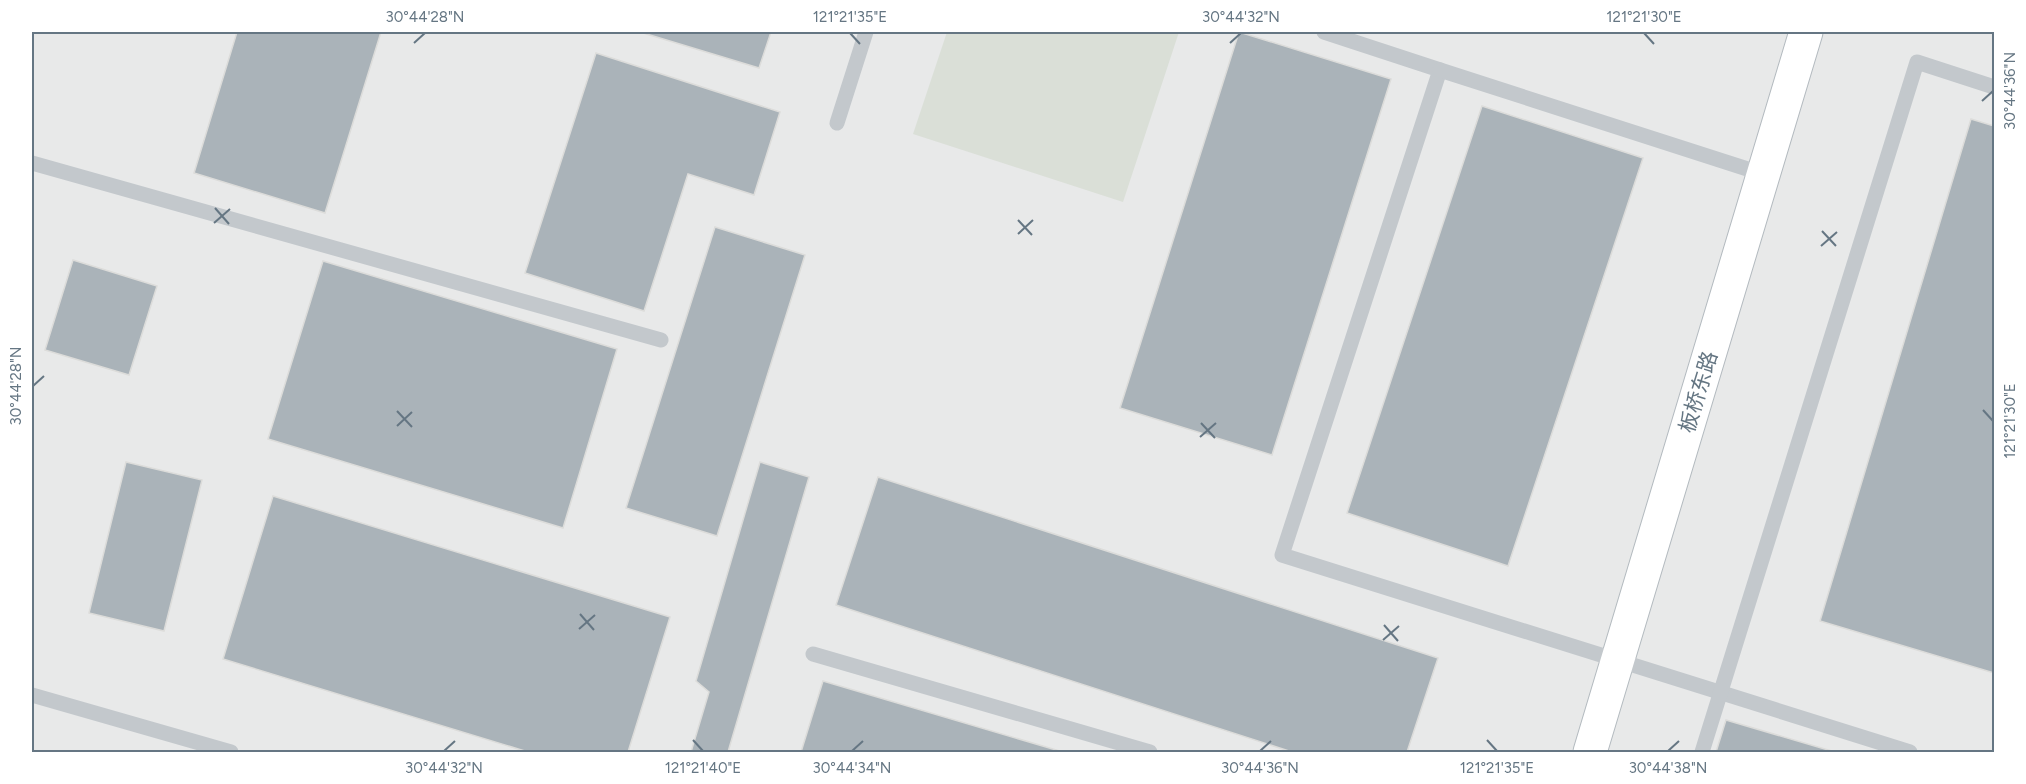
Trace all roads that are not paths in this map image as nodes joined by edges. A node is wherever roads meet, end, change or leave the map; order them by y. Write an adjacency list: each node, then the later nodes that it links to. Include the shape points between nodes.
1 (866, 32): 6 (lane)
2 (1324, 32): 4 (lane)
3 (1806, 32): 8 (street, 板桥东路)
4 (1440, 70): 8 (lane); 11 (lane, via 1282,555)
5 (1995, 87): 12 (lane, via 1917,62)
6 (837, 123)
7 (32, 164): 9 (lane)
8 (1763, 174): 11 (street, 板桥东路)
9 (661, 340)
10 (813, 654): 15 (lane)
11 (1618, 661): 12 (lane); 16 (street, 板桥东路)
12 (1720, 693): 17 (lane); 18 (lane)
13 (32, 695): 14 (lane)
14 (231, 753)
15 (1150, 753)
16 (1590, 753)
17 (1702, 753)
18 (1910, 753)

